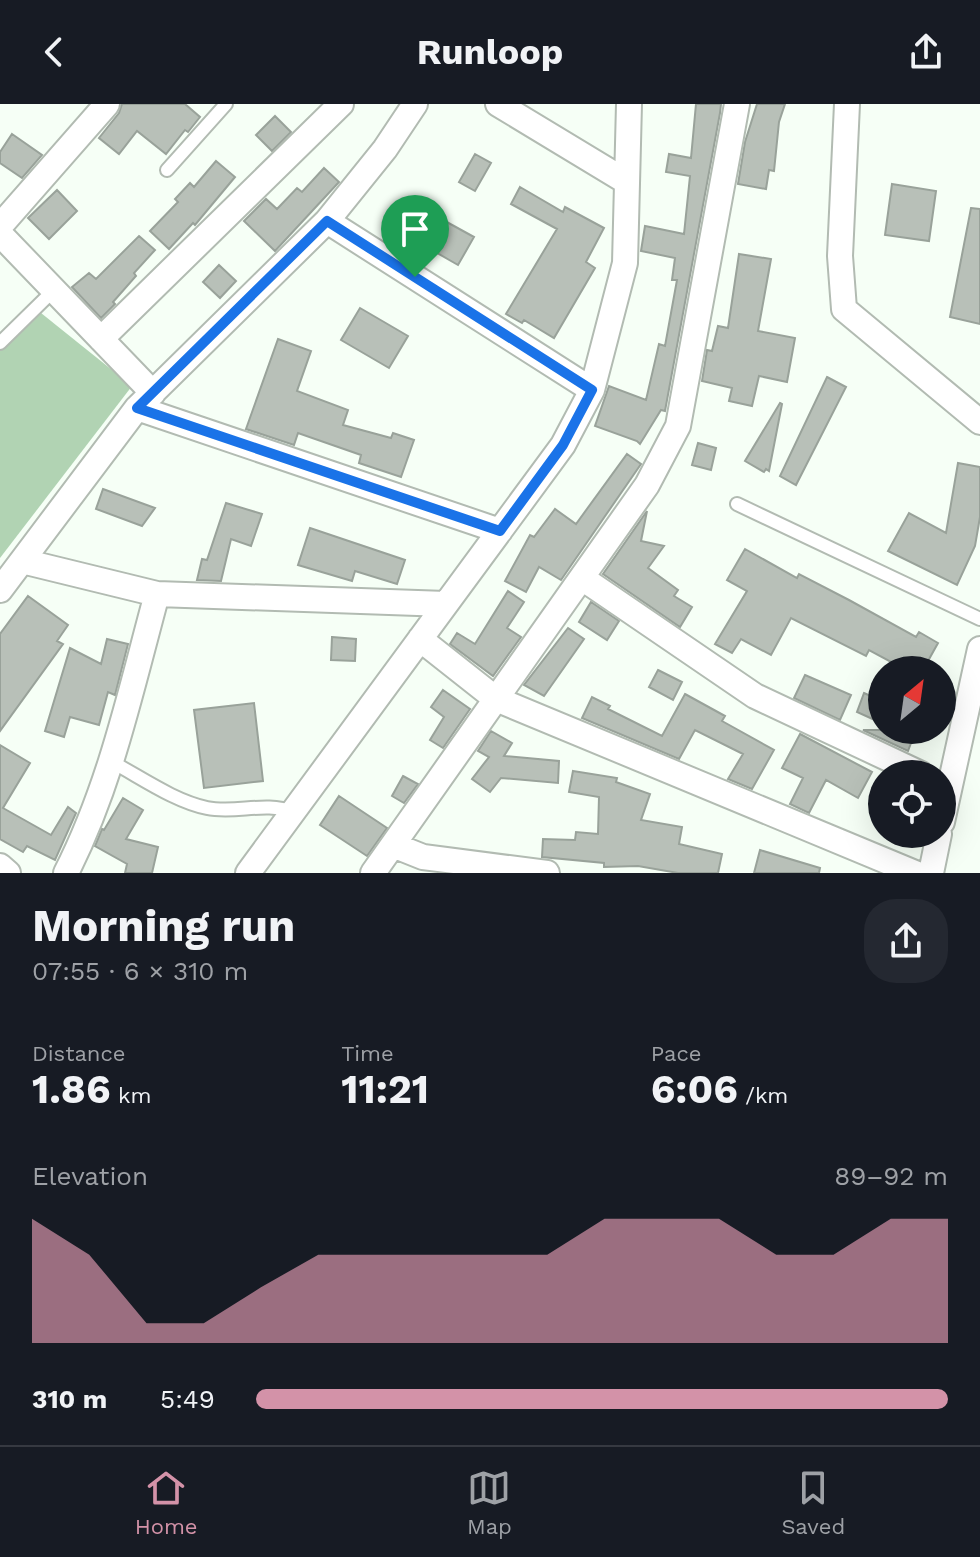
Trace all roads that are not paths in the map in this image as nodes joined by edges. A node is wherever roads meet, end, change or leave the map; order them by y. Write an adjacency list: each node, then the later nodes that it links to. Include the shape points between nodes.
1 (107, 104): 12 (street)
2 (226, 104): 9 (lane)
3 (341, 104): 15 (street)
4 (415, 104): 11 (street)
5 (498, 104): 10 (street)
6 (629, 104): 10 (street)
7 (737, 104): 23 (street, via 678,426 647,485)
8 (847, 104): 19 (street, via 840,256 844,309)
9 (167, 170)
10 (627, 182): 17 (street, via 625,263)
11 (327, 221): 17 (street); 18 (street)
12 (0, 226)
13 (0, 234): 14 (street)
14 (54, 290): 15 (street); 16 (lane)
15 (101, 339): 18 (street)
16 (0, 343)
17 (592, 390): 21 (street, via 563,445)
18 (145, 400): 21 (street); 22 (street)
19 (980, 422)
20 (737, 504): 27 (lane)
21 (500, 531): 26 (street)
22 (22, 561): 24 (street); 25 (street)
23 (582, 578): 30 (street); 31 (street, via 755,696)
24 (0, 590)
25 (157, 594): 26 (street); 33 (street)
26 (446, 604): 28 (street)
27 (980, 619)
28 (420, 639): 30 (street); 34 (street)
29 (980, 649): 32 (street)
30 (496, 699): 35 (street); 43 (street)
31 (891, 760)
32 (952, 760)
33 (112, 762): 34 (lane, via 207,808); 39 (street)
34 (293, 812): 40 (street)
35 (393, 845): 41 (street); 42 (street, via 423,857)
36 (936, 848): 44 (street)
37 (0, 866): 38 (street)
38 (8, 873)
39 (66, 873)
40 (248, 873)
41 (373, 873)
42 (547, 873)
43 (915, 873)
44 (931, 873)

